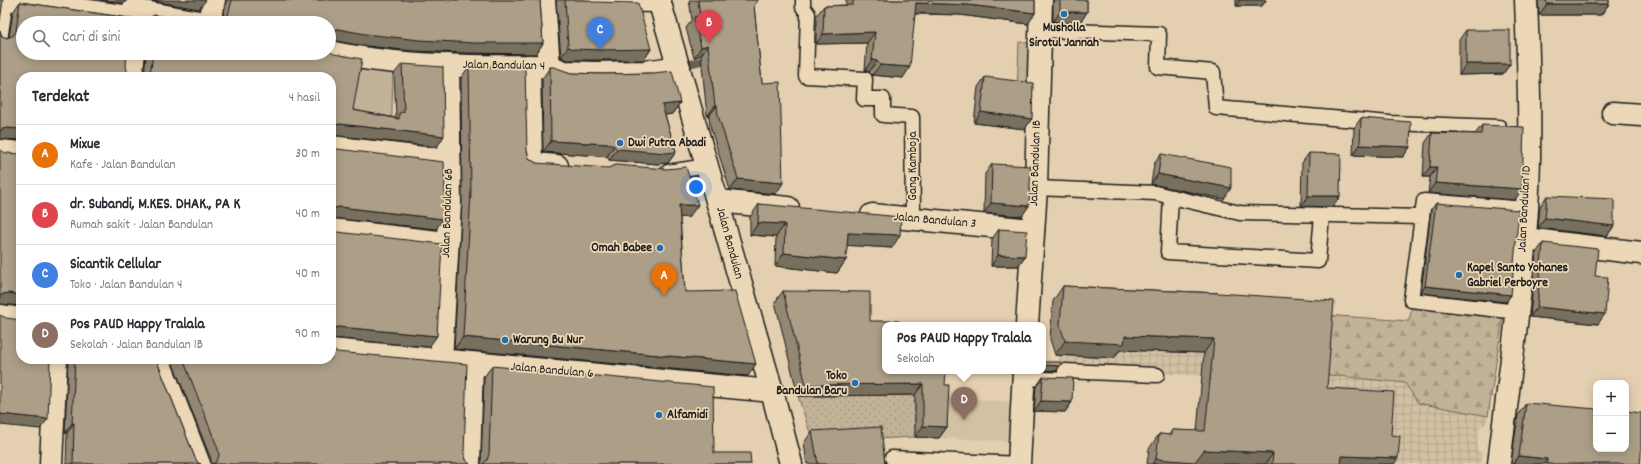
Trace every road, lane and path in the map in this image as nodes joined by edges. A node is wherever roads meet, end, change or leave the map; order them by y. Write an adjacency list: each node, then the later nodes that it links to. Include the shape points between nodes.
1 (6, 0): 14 (lane)
2 (14, 0): 10 (street)
3 (214, 0): 12 (street)
4 (544, 0): 18 (street)
5 (585, 0): 9 (street)
6 (803, 0): 39 (lane, Gang Kamboja, via 803,7 808,14 806,76 865,79 864,99 883,99 883,115 912,117)
7 (1041, 0): 13 (street, Jalan Bandulan 1B)
8 (1526, 0): 23 (street, Jalan Bandulan 1D)
9 (660, 1): 19 (street, Jalan Bandulan)
10 (134, 13): 11 (street)
11 (155, 16)
12 (211, 16)
13 (1040, 30): 23 (lane, via 1159,34 1158,67 1213,72 1216,108 1390,123); 31 (street, Jalan Bandulan 1B)
14 (0, 40)
15 (336, 53): 17 (street, Jalan Bandulan 4, via 362,59)
16 (133, 60): 20 (street)
17 (448, 66): 18 (street, Jalan Bandulan 4); 27 (street, Jalan Bandulan 6B)
18 (539, 66): 19 (street, Jalan Bandulan 4, via 564,72 594,73 644,72); 29 (street, via 530,163)
19 (679, 67): 28 (street, Jalan Bandulan)
20 (132, 72)
21 (1613, 113): 22 (street)
22 (1641, 115)
23 (1529, 129): 34 (street, Jalan Bandulan 1D)
24 (336, 148): 27 (street)
25 (0, 151): 26 (street)
26 (16, 153)
27 (449, 161): 43 (street, Jalan Bandulan 6B, via 450,203)
28 (707, 166): 30 (lane); 33 (street, Jalan Bandulan)
29 (578, 167)
30 (654, 173)
31 (1036, 188): 32 (lane, via 1155,193); 40 (street, Jalan Bandulan 1B)
32 (1171, 197): 37 (lane, via 1240,213); 37 (lane, via 1168,252 1318,261)
33 (718, 201): 35 (street); 56 (street, Jalan Bandulan)
34 (1527, 209): 38 (lane, via 1424,201); 42 (street, Jalan Bandulan 1D)
35 (811, 210)
36 (850, 213): 39 (street, Jalan Bandulan 3)
37 (1322, 215): 38 (lane)
38 (1422, 217): 45 (lane, via 1411,300)
39 (913, 219): 40 (street, Jalan Bandulan 3)
40 (1033, 230): 48 (street, Jalan Bandulan 1B)
41 (336, 231): 43 (street)
42 (1525, 240): 44 (street); 45 (street, Jalan Bandulan 1D)
43 (447, 243): 50 (street, Jalan Bandulan 6B)
44 (1641, 253)
45 (1518, 312): 63 (street, Jalan Bandulan 1D)
46 (0, 316): 47 (street)
47 (16, 318)
48 (1027, 322)
49 (336, 350): 50 (street, Jalan Bandulan 6)
50 (441, 361): 53 (street, Jalan Bandulan 6)
51 (56, 364): 58 (street)
52 (160, 364): 59 (street)
53 (472, 364): 56 (street, Jalan Bandulan 6); 60 (street)
54 (1024, 375): 55 (lane, via 1065,380 1066,371); 62 (street)
55 (1157, 375)
56 (772, 390): 61 (street, Jalan Bandulan)
57 (892, 458): 62 (lane)
58 (51, 464)
59 (199, 464)
60 (469, 464)
61 (791, 464)
62 (1019, 464)
63 (1499, 464)

